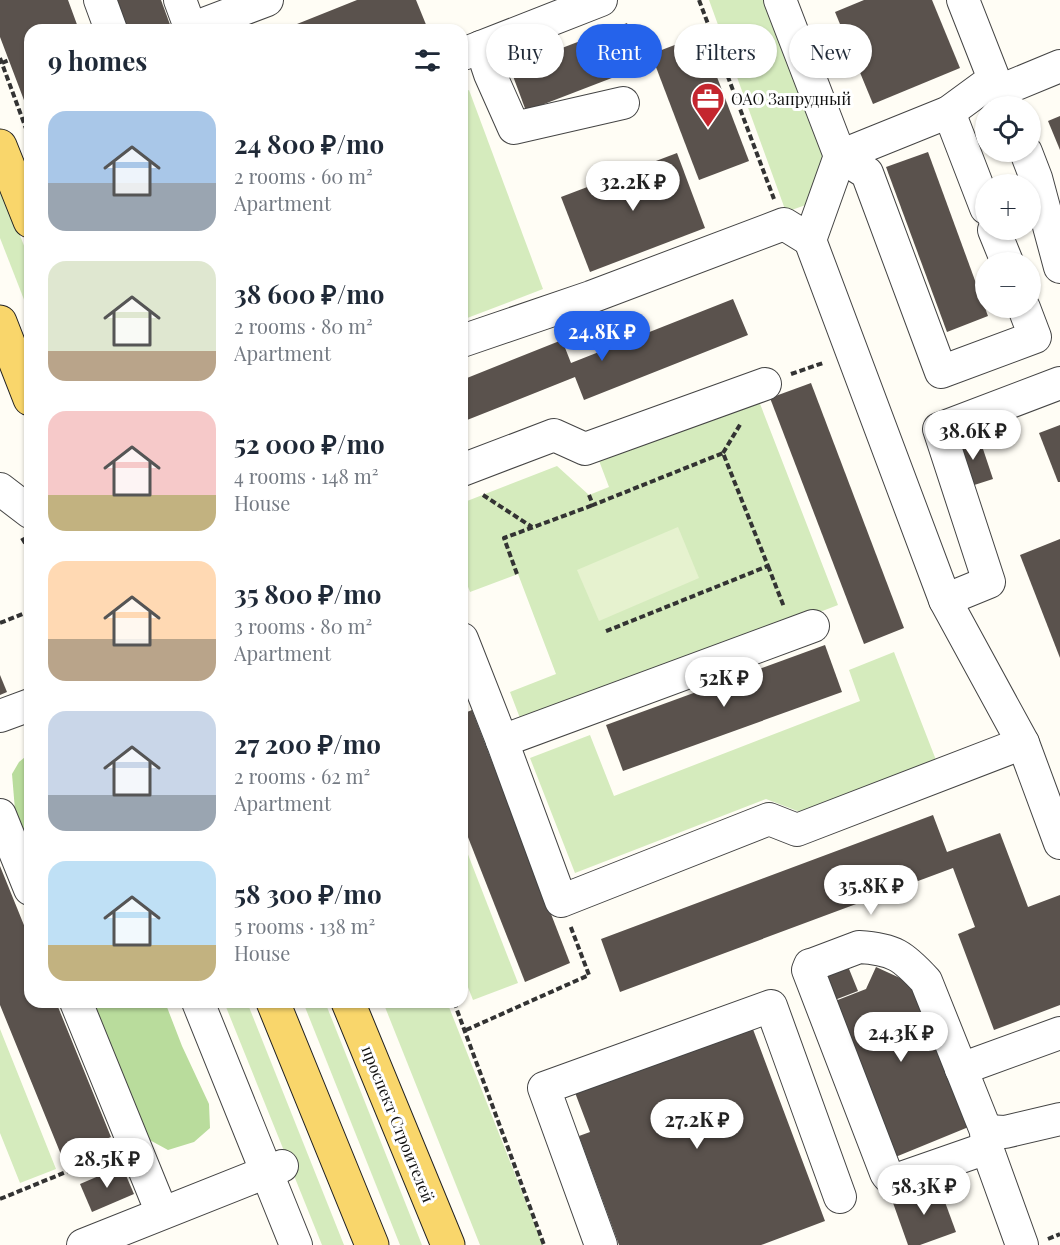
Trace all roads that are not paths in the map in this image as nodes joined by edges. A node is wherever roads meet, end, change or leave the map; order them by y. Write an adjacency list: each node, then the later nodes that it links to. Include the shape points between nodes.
1 (100, 0): 7 (lane)
2 (180, 0): 8 (lane)
3 (267, 0): 9 (lane)
4 (601, 0): 10 (lane)
5 (780, 0): 16 (lane)
6 (963, 0): 12 (lane)
7 (109, 24)
8 (189, 24)
9 (206, 24)
10 (472, 51): 13 (lane, via 490,74 513,128)
11 (1060, 66): 12 (lane)
12 (1001, 92): 14 (lane)
13 (623, 103)
14 (949, 112): 16 (lane); 18 (lane)
15 (0, 146): 19 (main road)
16 (840, 156): 20 (lane); 22 (lane, via 867,172 941,372 1035,337)
17 (1030, 162): 21 (lane)
18 (975, 179)
19 (24, 206)
20 (797, 232): 24 (lane, via 588,290); 31 (lane)
21 (1060, 263)
22 (1028, 318)
23 (0, 322): 26 (main road)
24 (468, 339)
25 (1060, 383): 31 (lane, via 939,429 989,582)
26 (24, 384)
27 (765, 384): 28 (lane, via 585,449 554,435)
28 (468, 468)
29 (0, 489): 30 (lane)
30 (24, 507)
31 (945, 600): 37 (lane)
32 (803, 630): 36 (lane)
33 (468, 654): 36 (lane)
34 (24, 707): 35 (lane)
35 (0, 716)
36 (502, 741): 37 (lane, via 561,901 769,819 797,830)
37 (1023, 743): 39 (lane)
38 (0, 815): 40 (lane)
39 (1060, 843)
40 (24, 874)
41 (78, 1008): 51 (lane)
42 (201, 1008): 49 (lane)
43 (275, 1008): 54 (main road)
44 (350, 1008): 55 (main road, проспект Строителей)
45 (1060, 1033): 46 (lane)
46 (961, 1069): 48 (lane); 48 (lane, via 926,981 909,963 878,948 859,947 810,965 808,970 889,1178 897,1179)
47 (1060, 1119): 48 (lane)
48 (987, 1140): 57 (lane)
49 (274, 1169): 51 (lane); 53 (lane)
50 (840, 1197): 56 (lane, via 771,1006 544,1088)
51 (162, 1214): 52 (lane)
52 (92, 1243)
53 (296, 1245)
54 (372, 1245)
55 (448, 1245)
56 (601, 1245)
57 (1022, 1245)

